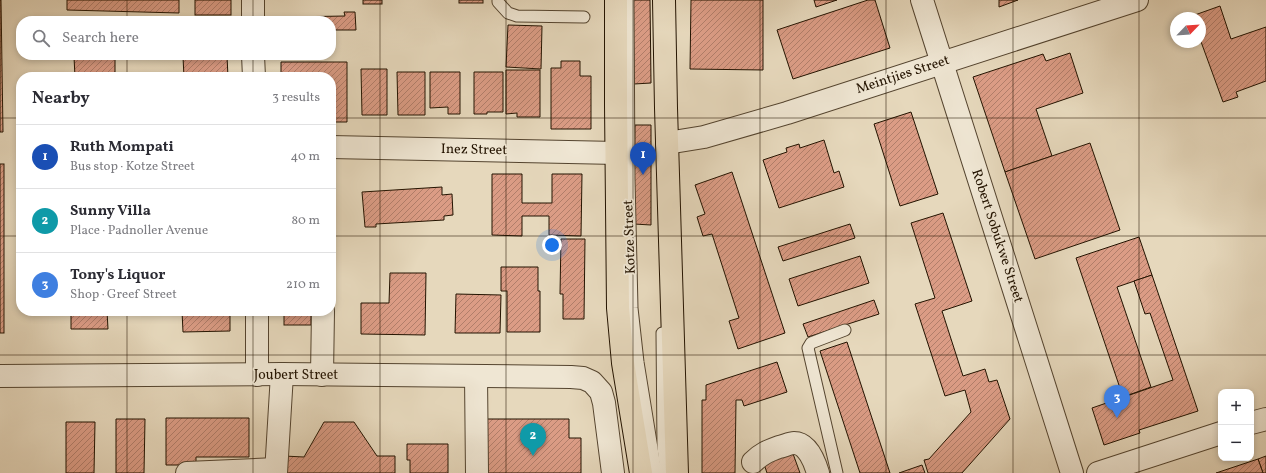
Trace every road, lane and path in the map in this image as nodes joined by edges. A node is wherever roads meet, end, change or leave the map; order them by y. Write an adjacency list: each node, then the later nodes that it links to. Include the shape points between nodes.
1 (253, 0): 9 (street)
2 (498, 0): 10 (lane, via 508,13 517,16)
3 (616, 0): 16 (main road, Kotze Street)
4 (628, 0): 34 (lane, Kotze Street, via 632,308 640,377)
5 (656, 0): 35 (lane, via 663,447)
6 (664, 0): 14 (main road)
7 (922, 0): 12 (street, Robert Sobukwe Street)
8 (1137, 0): 12 (street, Meintjies Street)
9 (253, 16)
10 (584, 17)
11 (253, 60): 13 (street)
12 (942, 62): 14 (street, Meintjies Street, via 787,113 704,137); 39 (street, Robert Sobukwe Street)
13 (254, 72)
14 (667, 143): 36 (main road)
15 (336, 147): 16 (street, Inez Street)
16 (617, 153): 33 (main road, Kotze Street, via 618,308 623,363)
17 (256, 316): 20 (street)
18 (323, 316): 22 (street)
19 (845, 330): 38 (lane, via 811,343 808,348)
20 (257, 374): 21 (street, Joubert Street); 23 (street, Joubert Street)
21 (282, 374): 22 (street, Joubert Street); 29 (street)
22 (322, 375): 24 (street, Joubert Street)
23 (0, 376)
24 (476, 376): 31 (street); 32 (street, Joubert Street, via 571,377 592,382 601,392 604,403)
25 (1266, 419): 26 (street)
26 (1254, 422)
27 (1218, 434): 40 (street)
28 (753, 462): 37 (street, via 769,450 797,443 810,453)
29 (276, 471): 30 (street)
30 (187, 473)
31 (477, 473)
32 (613, 473)
33 (641, 473)
34 (656, 473)
35 (666, 473)
36 (677, 473)
37 (818, 473)
38 (837, 473)
39 (1072, 473)
40 (1098, 473)

